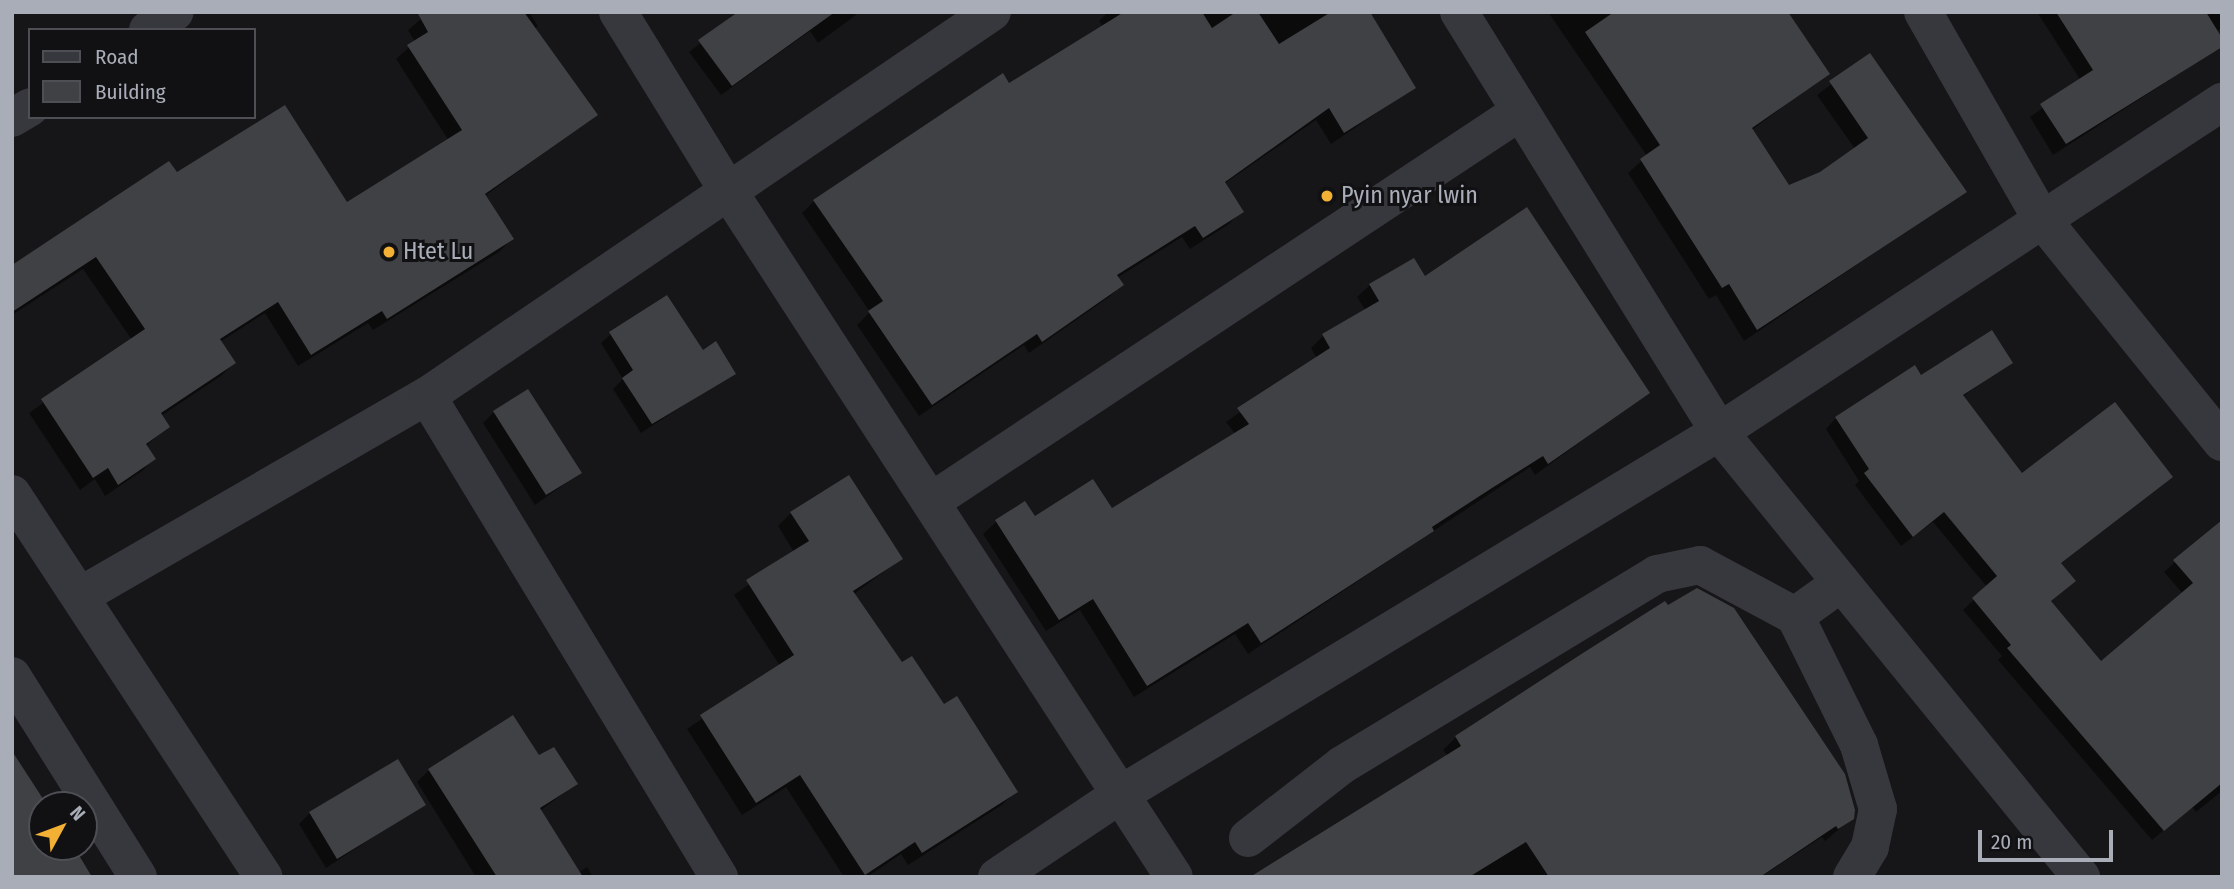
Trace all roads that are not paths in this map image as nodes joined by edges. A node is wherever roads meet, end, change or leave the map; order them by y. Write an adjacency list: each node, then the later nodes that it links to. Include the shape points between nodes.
1 (175, 12): 6 (street)
2 (618, 12): 11 (street)
3 (992, 12): 11 (street)
4 (1459, 12): 9 (street)
5 (1923, 12): 12 (street)
6 (151, 28)
7 (2222, 102): 12 (street)
8 (28, 108): 10 (street)
9 (1518, 113): 14 (street); 17 (street)
10 (12, 118)
11 (727, 189): 13 (street); 17 (street)
12 (2041, 218): 14 (street); 15 (street)
13 (427, 396): 19 (street); 26 (street)
14 (1719, 432): 18 (street); 22 (street)
15 (2222, 442)
16 (12, 494): 19 (street)
17 (932, 501): 22 (street)
18 (1841, 583): 20 (street); 30 (street)
19 (80, 596): 25 (street)
20 (1795, 616): 23 (street, via 1700,565 1657,574 1342,765); 29 (street, via 1859,745 1878,809 1870,847)
21 (12, 676): 24 (street)
22 (1121, 794): 27 (street); 28 (street)
23 (1248, 838)
24 (138, 877)
25 (264, 877)
26 (719, 877)
27 (997, 877)
28 (1174, 877)
29 (1852, 877)
30 (2081, 877)

